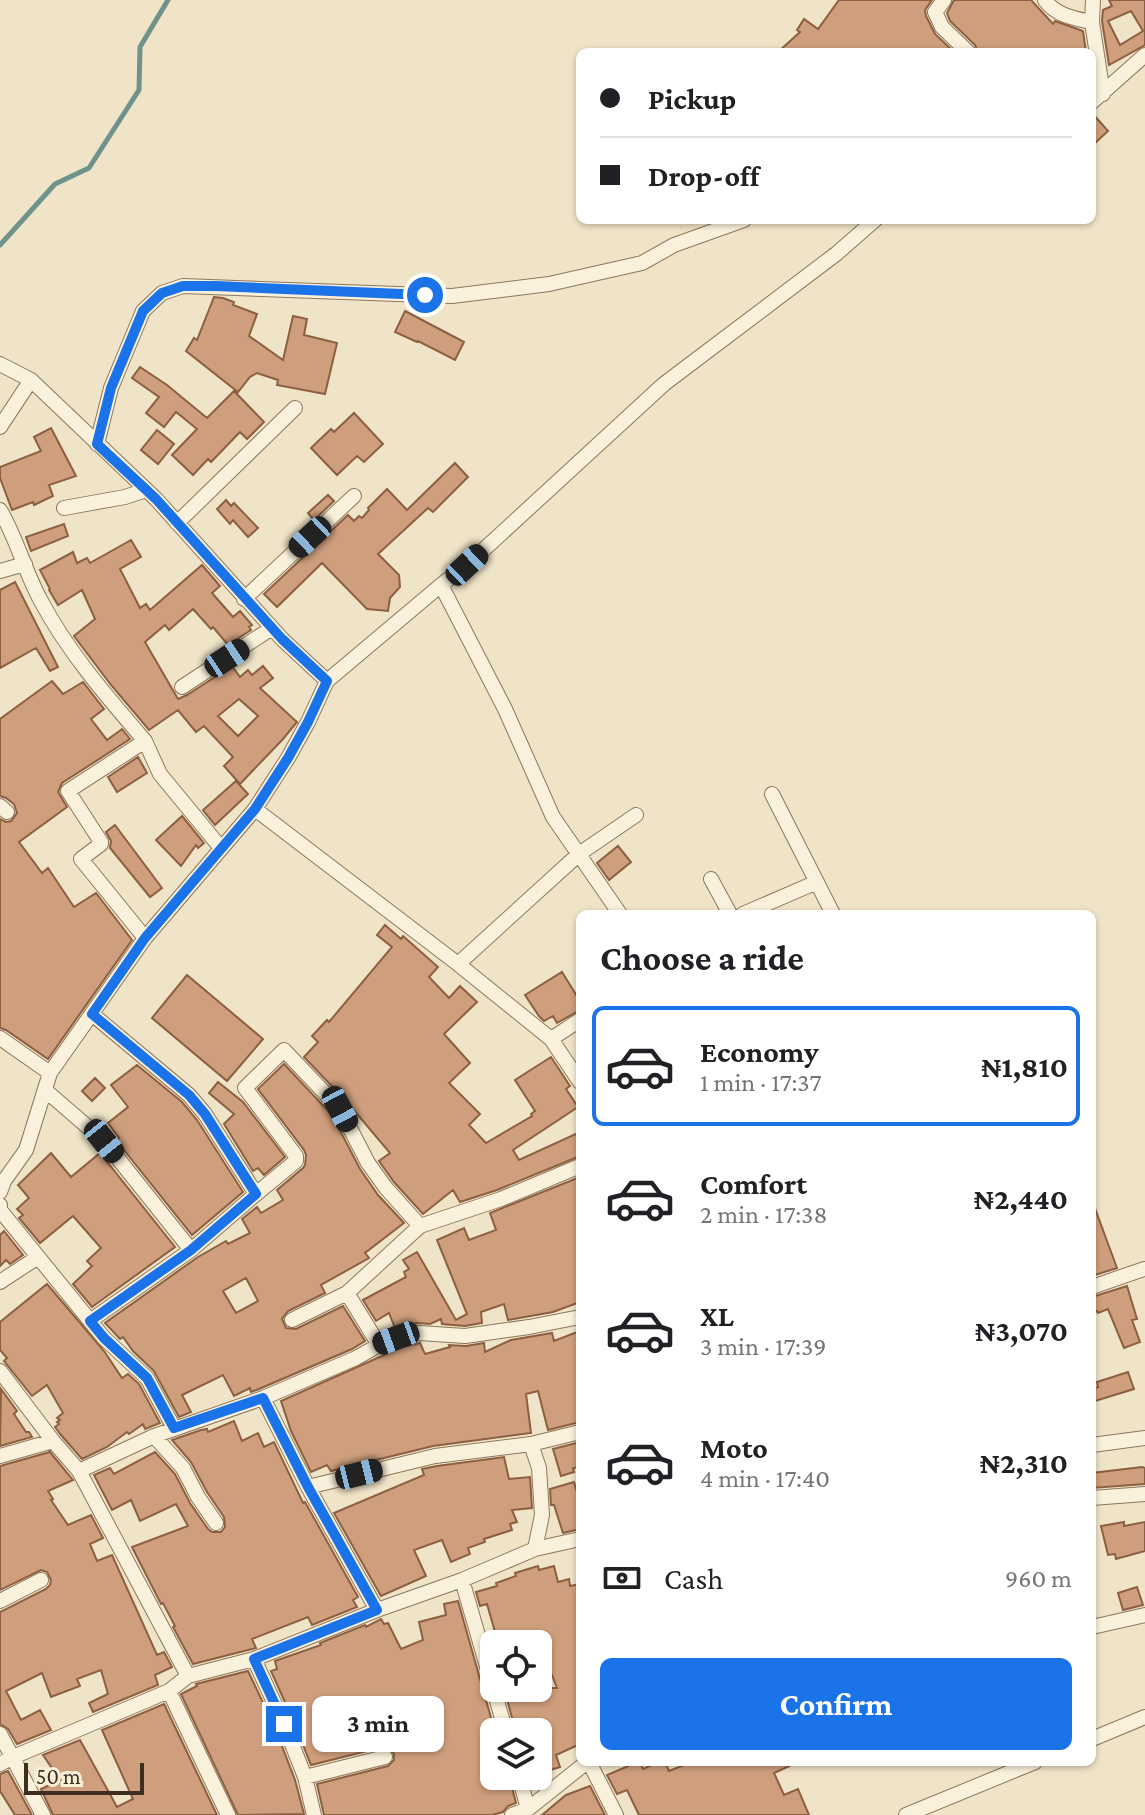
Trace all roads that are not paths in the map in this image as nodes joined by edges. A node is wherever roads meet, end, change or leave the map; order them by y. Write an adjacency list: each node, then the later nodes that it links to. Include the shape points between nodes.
1 (944, 0): 5 (street, via 935,12)
2 (1045, 0): 4 (street, via 1075,19)
3 (1093, 0): 4 (street)
4 (1092, 22): 6 (street)
5 (964, 48)
6 (1094, 48)
7 (1145, 55): 8 (street)
8 (1097, 98)
9 (733, 224): 15 (street, via 642,263 549,284 452,296 183,286 162,293 143,311 111,388)
10 (870, 224): 23 (street, via 664,384)
11 (0, 364): 12 (street)
12 (31, 380): 14 (street); 15 (street)
13 (295, 408): 20 (street)
14 (0, 427)
15 (97, 444): 16 (street)
16 (146, 490): 18 (street); 20 (street)
17 (354, 496): 24 (street)
18 (64, 508)
19 (0, 510): 21 (street)
20 (177, 523): 24 (street)
21 (25, 564): 22 (street); 28 (street, via 70,648)
22 (0, 571)
23 (441, 585): 26 (street); 33 (street, via 553,817)
24 (244, 599): 25 (street)
25 (272, 628): 26 (street); 27 (street)
26 (327, 681): 30 (street)
27 (182, 687)
28 (145, 741): 32 (street, via 160,774); 40 (street, via 68,791 101,842 81,859)
29 (772, 794): 35 (street)
30 (255, 809): 32 (street); 41 (street)
31 (636, 815): 33 (street)
32 (221, 848): 40 (street)
33 (579, 854): 36 (street); 41 (street)
34 (711, 879): 37 (street)
35 (817, 882): 38 (street); 39 (street)
36 (617, 910)
37 (728, 910)
38 (752, 910)
39 (831, 910)
40 (145, 938): 42 (street)
41 (458, 964): 45 (street)
42 (92, 1014): 46 (street); 51 (street, via 189,1095)
43 (576, 1023): 45 (street)
44 (0, 1038): 46 (street)
45 (551, 1039): 47 (street)
46 (50, 1073): 48 (street)
47 (576, 1076)
48 (45, 1090): 50 (street, via 26,1150); 54 (street, via 104,1141)
49 (576, 1168): 53 (street)
50 (0, 1192)
51 (256, 1194): 53 (street, via 296,1161 245,1088 284,1050 340,1109 368,1163); 54 (street)
52 (0, 1205): 55 (street)
53 (420, 1226): 59 (street)
54 (191, 1250): 62 (street)
55 (38, 1257): 57 (street); 62 (street)
56 (1144, 1269): 58 (street)
57 (0, 1282)
58 (1096, 1286)
59 (347, 1293): 61 (street); 63 (street)
60 (576, 1318): 63 (street, via 465,1336 419,1333)
61 (292, 1320)
62 (90, 1321): 66 (street, via 147,1378)
63 (379, 1345): 65 (street)
64 (0, 1371): 70 (street)
65 (263, 1398): 66 (street); 75 (street)
66 (174, 1428): 68 (street)
67 (576, 1433): 71 (street)
68 (154, 1436): 74 (street); 78 (street, via 183,1468)
69 (1145, 1438): 72 (street)
70 (53, 1441): 73 (street); 74 (street)
71 (531, 1444): 75 (street, via 435,1456); 80 (street, via 539,1468 542,1515)
72 (1096, 1444)
73 (0, 1456)
74 (79, 1471): 88 (street)
75 (308, 1487): 84 (street)
76 (1145, 1494): 77 (street)
77 (1096, 1498)
78 (216, 1523)
79 (576, 1540): 80 (street)
80 (535, 1549): 82 (street)
81 (41, 1580): 83 (street)
82 (462, 1580): 84 (street); 91 (street)
83 (0, 1601)
84 (377, 1610): 87 (street)
85 (1145, 1615): 86 (street)
86 (1096, 1626)
87 (254, 1659): 88 (street); 99 (street)
88 (188, 1676): 89 (street)
89 (169, 1691): 95 (street); 103 (street)
90 (1145, 1717): 93 (street)
91 (502, 1718)
92 (0, 1734): 95 (street)
93 (1096, 1737)
94 (385, 1757): 99 (street)
95 (6, 1760): 102 (street)
96 (583, 1766): 101 (street)
97 (590, 1766): 106 (street)
98 (1025, 1766): 107 (street)
99 (305, 1777): 104 (street)
100 (523, 1790): 101 (street)
101 (528, 1809): 105 (street)
102 (43, 1815)
103 (228, 1815)
104 (313, 1815)
105 (512, 1815)
106 (616, 1815)
107 (906, 1815)

